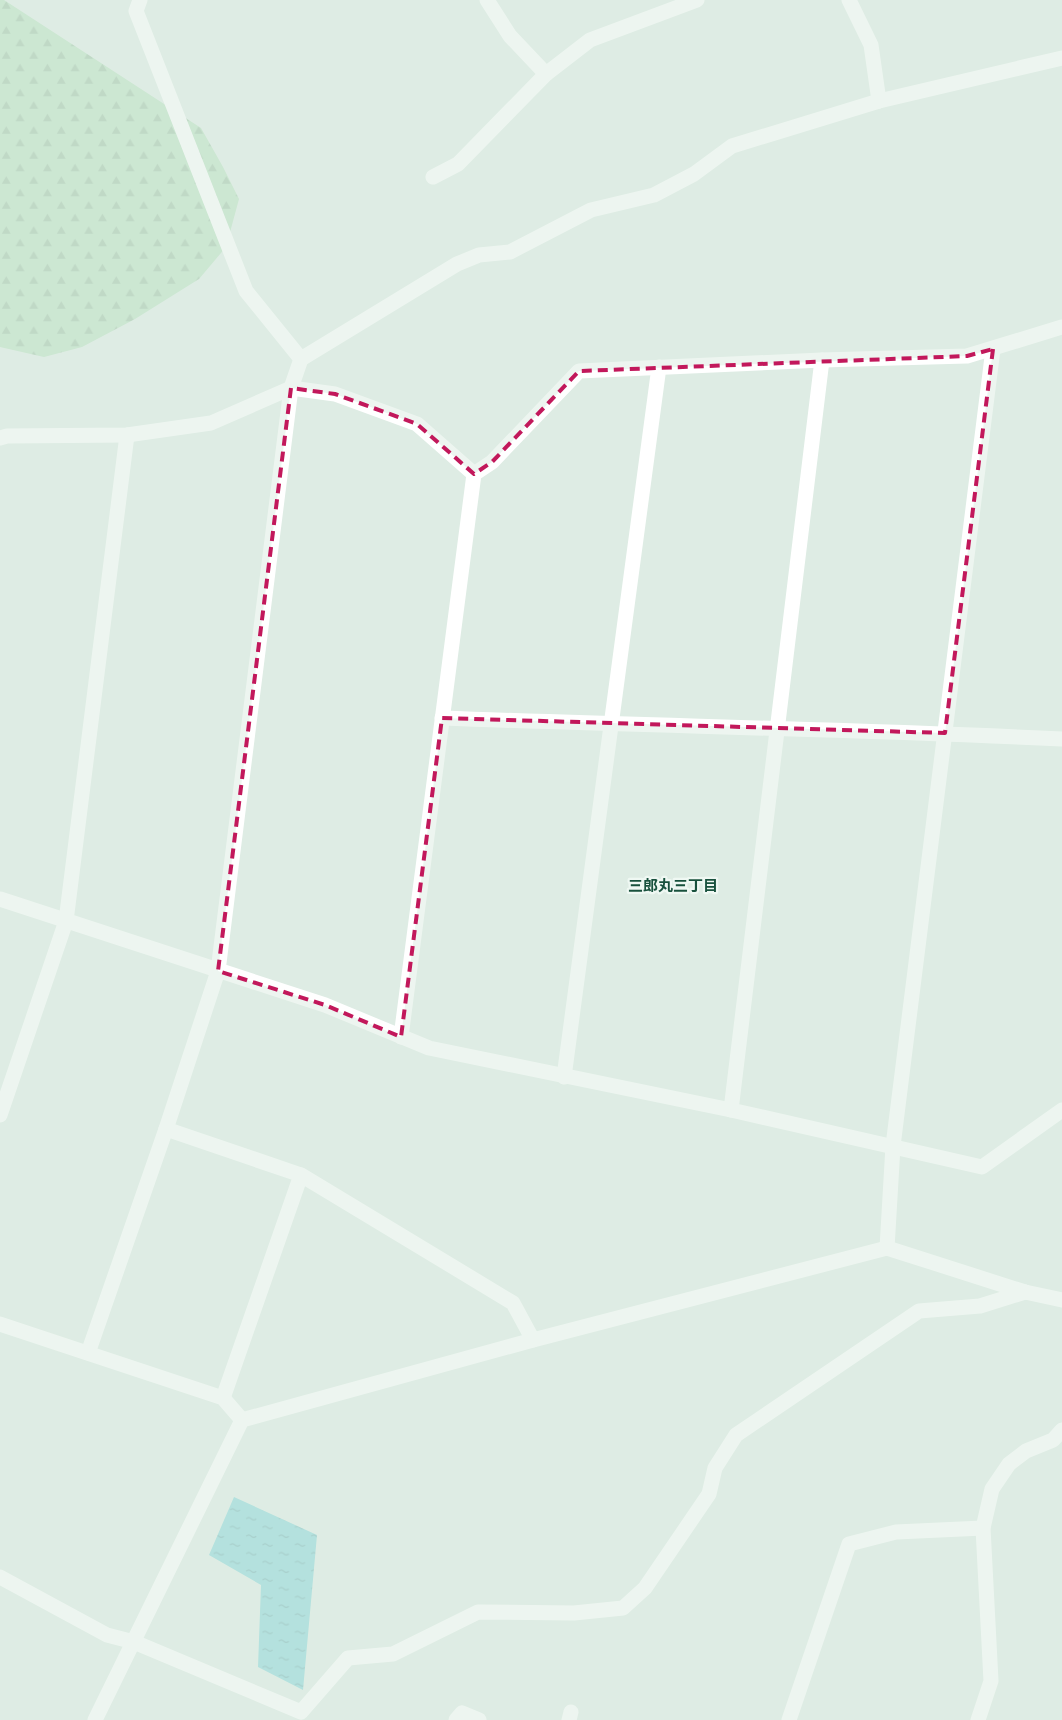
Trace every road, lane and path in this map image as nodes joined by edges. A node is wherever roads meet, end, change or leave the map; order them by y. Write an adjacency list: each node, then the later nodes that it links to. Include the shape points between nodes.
1 (140, 0): 11 (street, via 136,11 246,291)
2 (487, 0): 6 (street, via 510,36)
3 (697, 0): 6 (street, via 590,40)
4 (848, 0): 7 (street, via 871,45)
5 (1062, 58): 7 (street)
6 (546, 74): 8 (street, via 458,164)
7 (879, 101): 11 (street, via 732,146 694,174 654,195 591,210 510,252 479,255 457,264)
8 (434, 177)
9 (1062, 327): 10 (street)
10 (993, 349): 12 (street, via 967,356); 21 (street)
11 (301, 359): 14 (street)
12 (822, 360): 13 (street); 20 (street)
13 (659, 367): 17 (street, via 578,371 492,462); 19 (street)
14 (291, 388): 15 (street, via 211,423); 17 (street, via 335,394 417,424); 25 (street)
15 (127, 435): 16 (street); 24 (street)
16 (0, 438)
17 (474, 474): 18 (street)
18 (442, 718): 19 (street); 26 (street)
19 (612, 724): 20 (street); 27 (street)
20 (777, 729): 21 (street); 28 (street)
21 (945, 733): 22 (street); 32 (street)
22 (1062, 739)
23 (0, 899): 24 (street)
24 (66, 921): 25 (street); 30 (street)
25 (218, 971): 26 (street, via 325,1005); 31 (street)
26 (401, 1037): 27 (street, via 429,1048)
27 (564, 1076): 28 (street)
28 (731, 1110): 32 (street)
29 (1062, 1110): 32 (street, via 982,1167)
30 (0, 1115)
31 (166, 1129): 33 (street); 39 (street)
32 (893, 1146): 34 (street)
33 (301, 1175): 38 (street, via 513,1303); 40 (street)
34 (887, 1248): 35 (street); 38 (street)
35 (1025, 1292): 36 (street); 45 (street, via 980,1306 919,1311 736,1435 715,1468 709,1494 645,1588 623,1608 574,1613 478,1612 393,1654 348,1658 301,1712)
36 (1058, 1295)
37 (0, 1324): 39 (street)
38 (533, 1340): 41 (street)
39 (88, 1353): 40 (street)
40 (223, 1398): 41 (street)
41 (242, 1420): 45 (street)
42 (1062, 1430): 43 (street, via 1053,1440 1026,1451 1009,1464 992,1490)
43 (983, 1528): 49 (street, via 896,1532 849,1544); 50 (street, via 991,1681)
44 (0, 1577): 45 (street, via 107,1635)
45 (134, 1642): 46 (street)
46 (95, 1720)
47 (456, 1720): 48 (street, via 462,1713)
48 (478, 1720)
49 (789, 1720)
50 (978, 1720)

